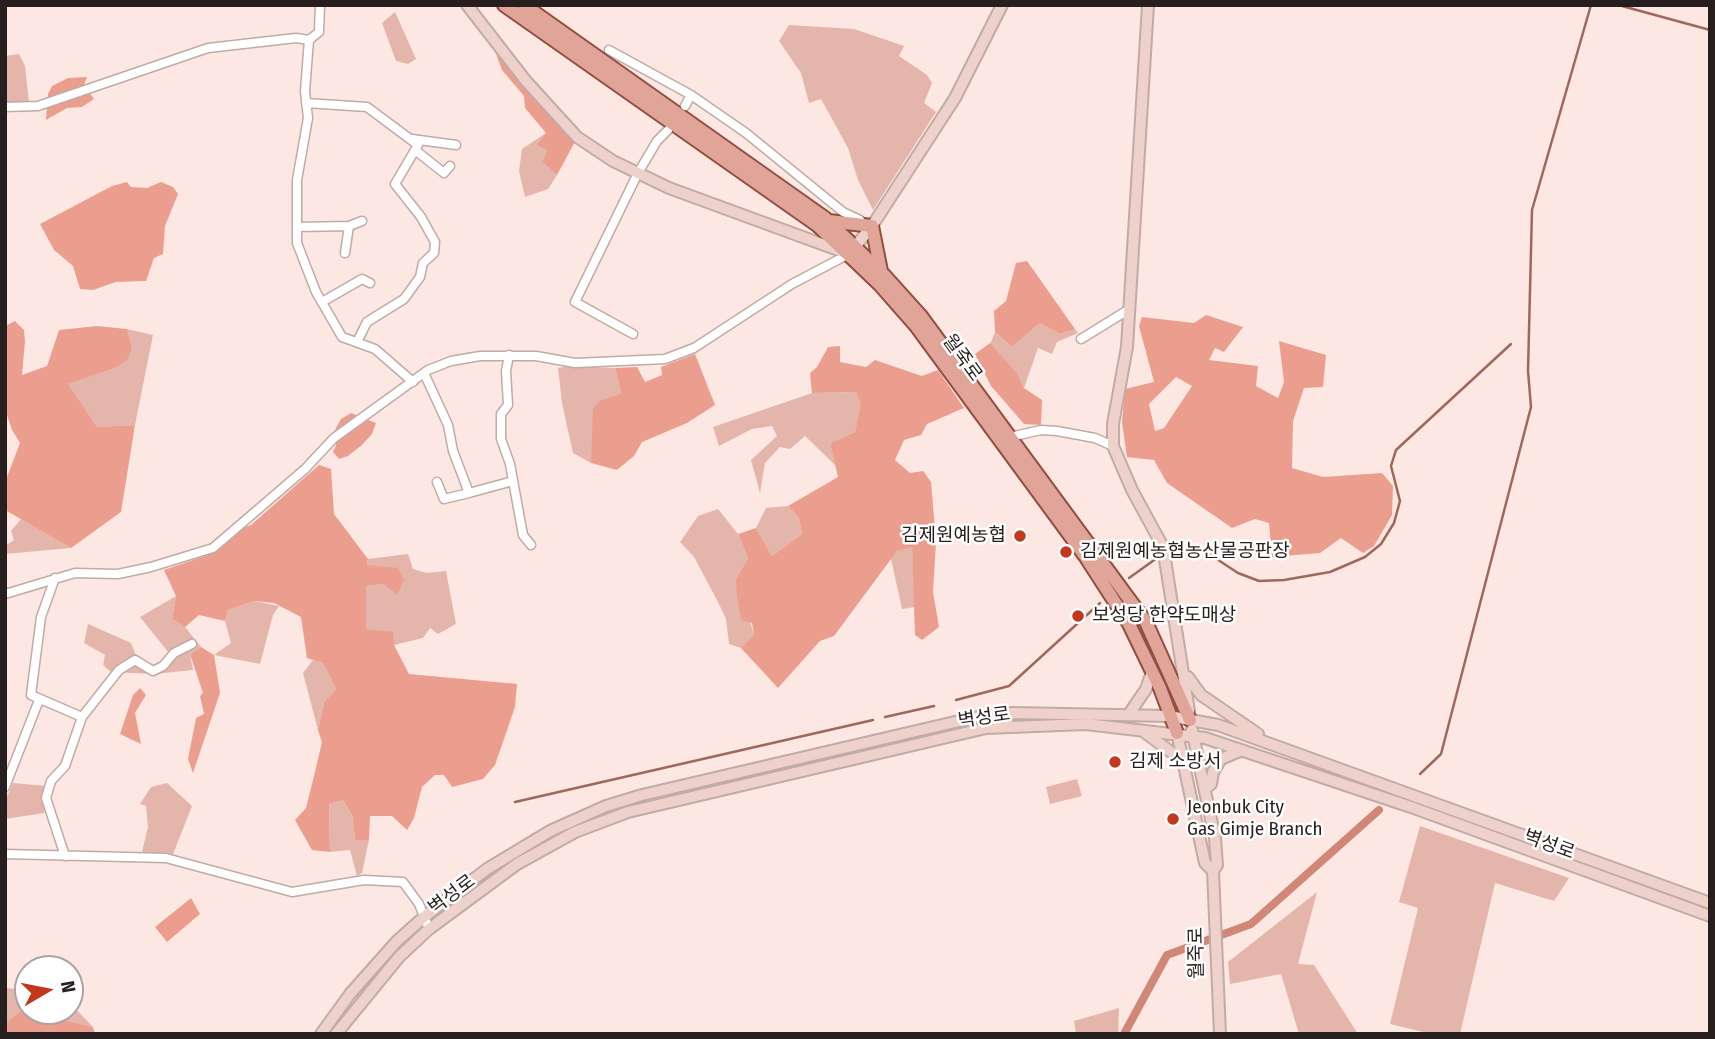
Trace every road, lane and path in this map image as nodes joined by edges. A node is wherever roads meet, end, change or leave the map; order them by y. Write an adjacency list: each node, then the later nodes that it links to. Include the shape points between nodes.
1 (320, 5): 7 (street, via 319,32)
2 (467, 5): 18 (main road, via 577,137)
3 (504, 5): 24 (main road, 월죽로)
4 (524, 5): 20 (main road, 월죽로)
5 (1002, 5): 21 (main road, via 955,98)
6 (1148, 5): 29 (main road)
7 (309, 40): 10 (street); 12 (street, via 208,48 38,106)
8 (609, 50): 9 (street)
9 (691, 95): 11 (street); 21 (street, via 843,212)
10 (306, 103): 14 (street, via 367,107); 23 (street)
11 (685, 106)
12 (5, 107)
13 (668, 130): 18 (street)
14 (409, 139): 15 (street); 16 (street, via 418,145)
15 (456, 145)
16 (415, 150): 17 (street, via 444,173); 32 (street, via 395,184 430,234 434,253 404,299 367,322)
17 (450, 166)
18 (638, 173): 24 (main road, via 669,188); 30 (street, via 575,302)
19 (362, 221): 22 (street)
20 (829, 221): 21 (main road); 24 (main road, 월죽로)
21 (874, 223): 24 (main road); 26 (main road)
22 (349, 226): 23 (street); 25 (street)
23 (297, 227): 28 (street, via 297,243)
24 (852, 250): 26 (main road, 월죽로); 33 (street, via 694,348 665,359 575,363); 46 (main road, 월죽로, via 916,326 1085,556 1129,624)
25 (345, 253)
26 (881, 271): 36 (main road, 월죽로, via 921,316)
27 (370, 283): 28 (street, via 362,279)
28 (322, 302): 32 (street, via 342,337)
29 (1128, 310): 31 (street); 37 (main road)
30 (633, 334)
31 (1081, 339)
32 (357, 342): 35 (street, via 375,349)
33 (509, 355): 34 (street, via 451,360); 38 (street, via 508,405 501,414 501,439)
34 (424, 373): 35 (street); 40 (street, via 448,425)
35 (413, 382): 42 (street, via 334,438 213,548 129,572)
36 (1010, 437): 37 (street, via 1057,431); 51 (main road, 월죽로, via 1146,622)
37 (1113, 446): 45 (main road, via 1163,547)
38 (513, 481): 40 (street); 41 (street, via 523,535)
39 (437, 482): 40 (street, via 444,499)
40 (468, 493)
41 (531, 545)
42 (55, 578): 43 (street); 47 (street, via 36,643 31,695)
43 (5, 594)
44 (192, 643): 50 (street, via 153,671 135,660 119,670)
45 (1185, 671): 51 (main road); 55 (main road, via 1201,695)
46 (1152, 672): 48 (main road); 49 (main road, 월죽로)
47 (39, 700): 50 (street); 58 (street)
48 (1129, 714): 49 (main road, 벽성로); 64 (main road, 벽성로, via 1013,713 972,718 642,795 551,831 487,869)
49 (1172, 716): 51 (main road, 벽성로); 53 (main road, 월죽로)
50 (82, 717): 61 (street, via 65,765 51,781 46,798)
51 (1191, 720): 54 (main road, 월죽로); 55 (main road, 벽성로)
52 (1137, 728): 53 (main road, 벽성로); 57 (main road); 66 (main road, 벽성로, via 1086,724 986,728 628,812 575,832 517,864)
53 (1177, 733): 54 (main road, 벽성로); 57 (main road, 월죽로)
54 (1194, 736): 56 (main road, 벽성로); 59 (main road, 월죽로)
55 (1272, 743): 63 (main road, 벽성로)
56 (1242, 750): 59 (main road, via 1221,759); 65 (main road, 벽성로)
57 (1184, 763): 62 (main road, 월죽로, via 1205,863)
58 (5, 787)
59 (1207, 787): 62 (main road, 월죽로, via 1217,865)
60 (5, 854): 61 (street)
61 (65, 856): 64 (street, via 166,858 292,892 364,880 403,881)
62 (1213, 871): 69 (main road, 월죽로)
63 (1710, 904)
64 (424, 916): 66 (street); 67 (main road, 벽성로, via 358,985)
65 (1710, 916)
66 (429, 929): 68 (main road, 벽성로, via 399,957)
67 (321, 1034)
68 (336, 1034)
69 (1220, 1034)

